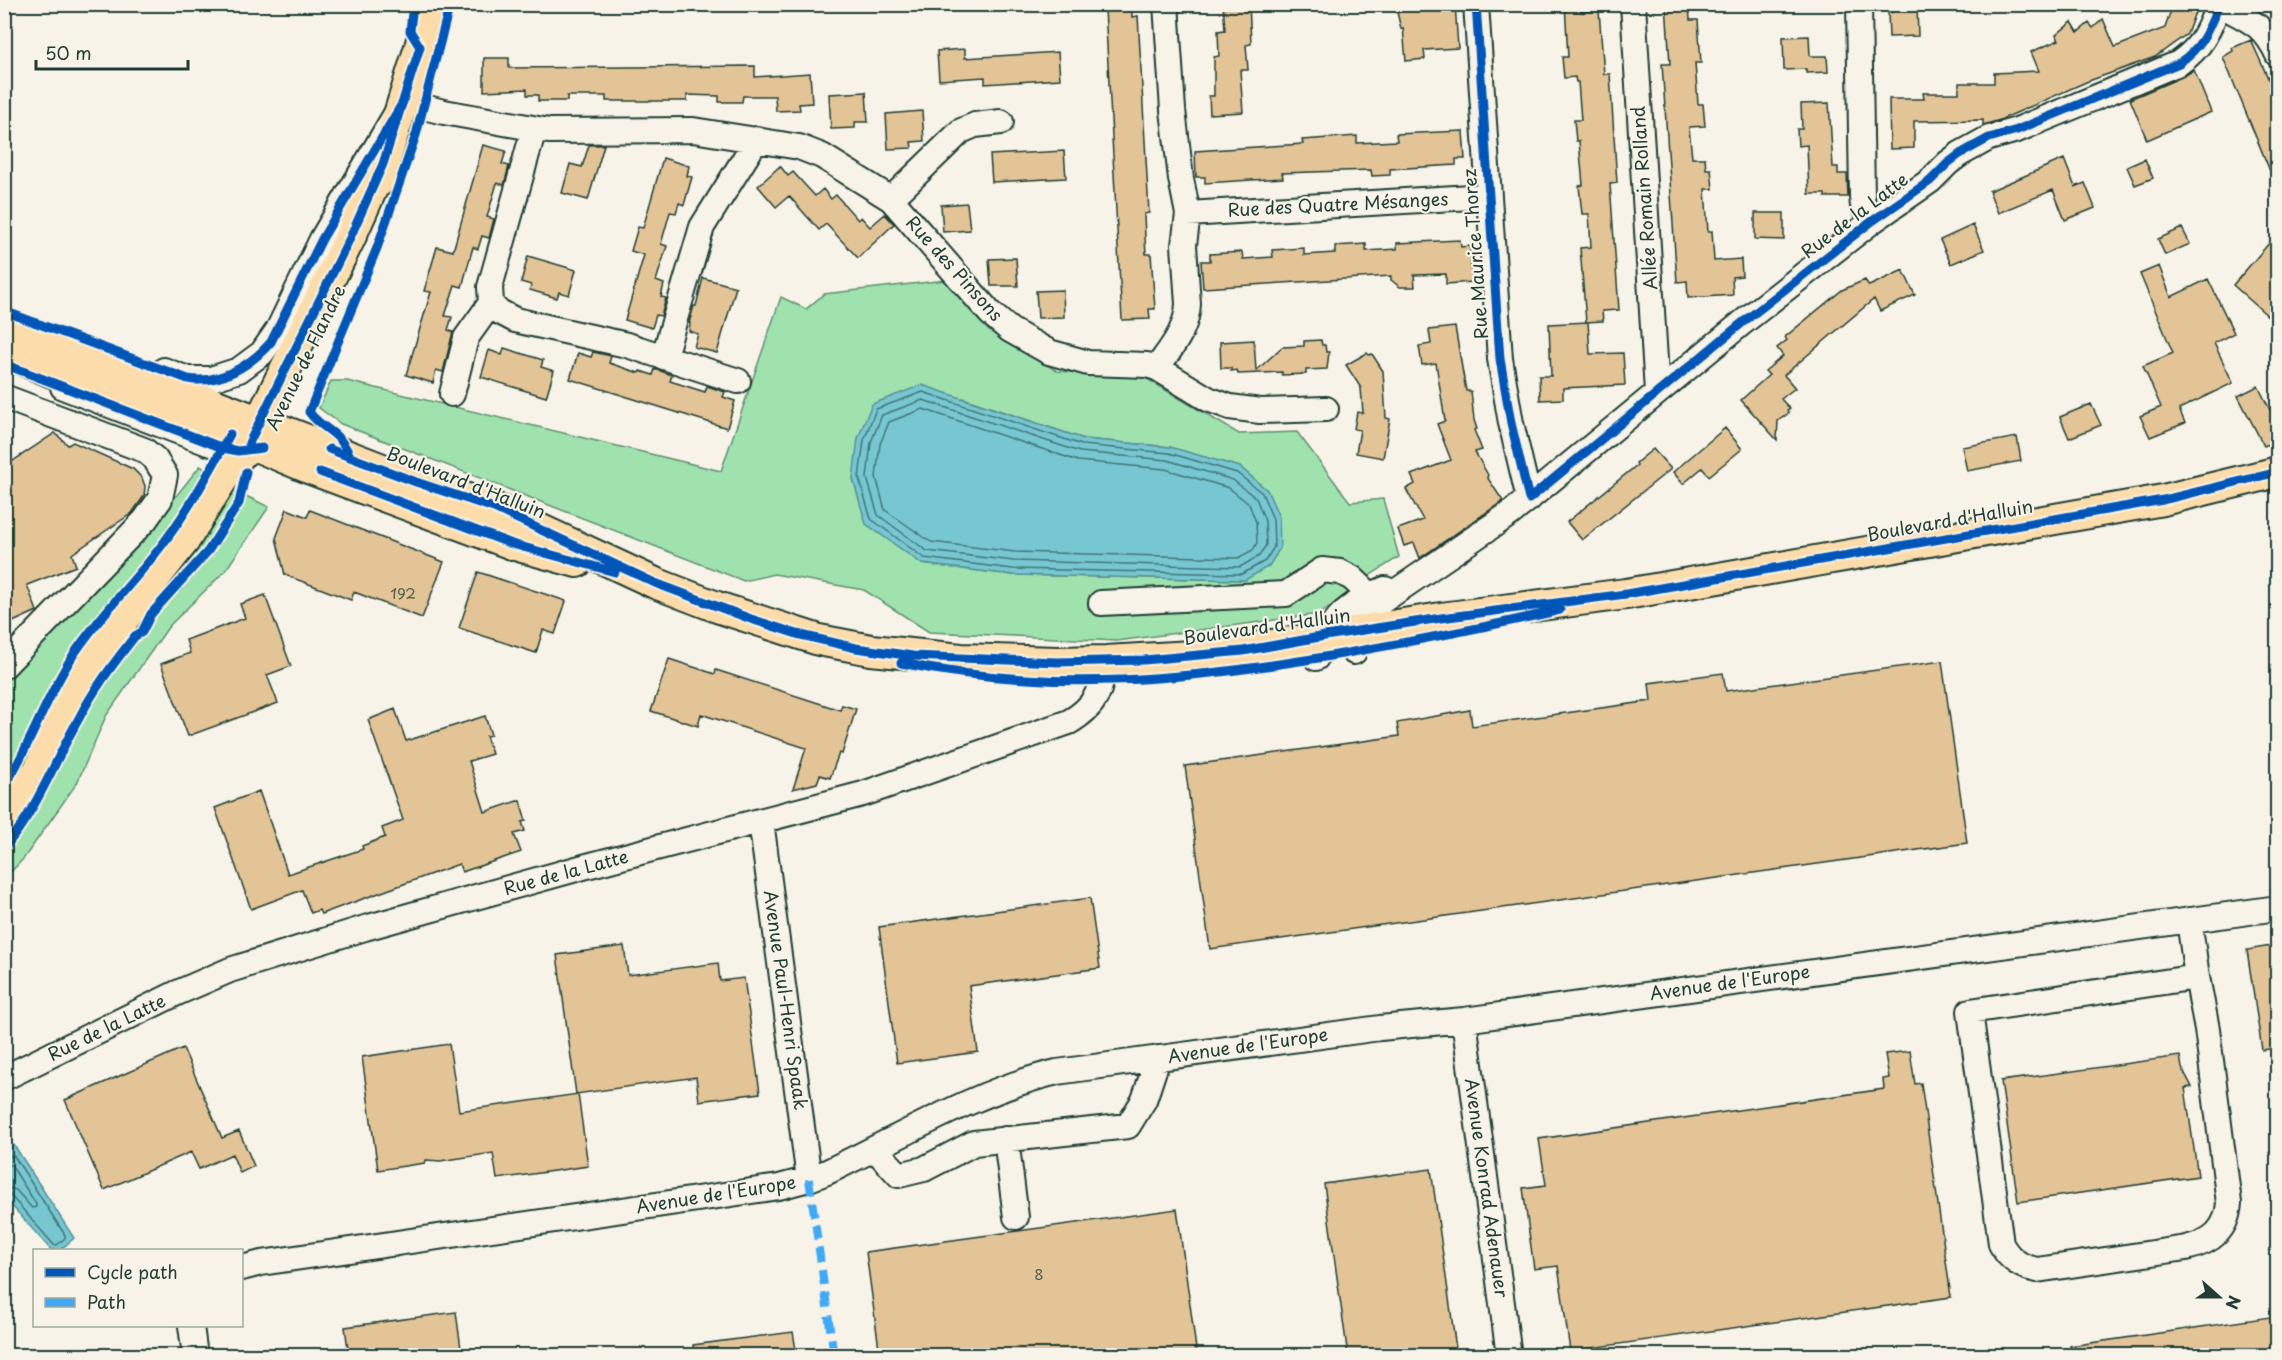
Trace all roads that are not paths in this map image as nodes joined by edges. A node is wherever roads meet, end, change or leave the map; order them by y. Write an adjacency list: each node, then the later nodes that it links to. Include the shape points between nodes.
1 (431, 4): 8 (main road, Avenue de Flandre)
2 (1166, 4): 14 (street, via 1173,110)
3 (1476, 4): 12 (street, Rue Maurice Thorez)
4 (1633, 4): 25 (street, Allée Romain Rolland)
5 (1859, 4): 15 (street, via 1861,186 1863,206)
6 (2219, 4): 7 (street, via 2265,31); 15 (street, Rue de la Latte, via 2201,44 2178,63 1979,142)
7 (2277, 55)
8 (403, 102): 10 (street, Rue des Pinsons); 23 (street, via 322,240 278,330 262,353 239,370 212,379 188,379); 30 (main road, Avenue de Flandre, via 354,255 325,323)
9 (1000, 122): 13 (street, Rue des Pinsons, via 961,130)
10 (534, 129): 11 (street, Rue des Pinsons, via 683,130); 16 (street, via 490,287)
11 (757, 139): 13 (street, Rue des Pinsons, via 822,156); 20 (street, via 702,227)
12 (1488, 196): 14 (street, Rue des Quatre Mésanges); 32 (street, Rue Maurice Thorez, via 1500,359)
13 (891, 199): 22 (street, Rue des Pinsons, via 990,313 1016,334 1074,361)
14 (1188, 214): 22 (street, via 1184,245 1187,314 1181,333)
15 (1871, 222): 25 (street, Rue de la Latte)
16 (490, 303): 20 (street, via 515,320); 26 (street, via 469,331)
17 (4, 311): 23 (street)
18 (4, 323): 28 (main road, Boulevard d'Halluin)
19 (4, 352): 30 (main road, Boulevard d'Halluin, via 52,372)
20 (664, 356): 24 (street)
21 (4, 364): 30 (street, via 223,448)
22 (1157, 368): 29 (street, Rue des Pinsons, via 1208,399 1230,407 1260,411)
23 (161, 369): 28 (street)
24 (738, 381)
25 (1657, 392): 32 (street, Rue de la Latte)
26 (452, 394)
27 (8, 402): 38 (street, via 144,450 165,475 160,500 145,520)
28 (212, 402): 30 (main road, Boulevard d'Halluin)
29 (1326, 409)
30 (258, 438): 39 (main road, Boulevard d'Halluin, via 416,482 517,517 655,583 751,619 894,661 961,674 1035,680); 41 (main road, Avenue de Flandre, via 195,552 107,645 77,688 39,770)
31 (2277, 472): 36 (main road, Boulevard d'Halluin, via 2139,504 1626,594 1540,615)
32 (1528, 499): 33 (street, Rue de la Latte)
33 (1434, 567): 34 (street, Rue de la Latte); 36 (street, Rue de la Latte, via 1382,601 1366,617)
34 (1370, 595): 35 (street, via 1352,578 1322,570 1287,594); 37 (street, Rue de la Latte, via 1339,616)
35 (1101, 603)
36 (1357, 641): 37 (main road, Boulevard d'Halluin)
37 (1321, 647): 39 (main road, Boulevard d'Halluin, via 1205,675)
38 (4, 666)
39 (1104, 671): 40 (street, Rue de la Latte, via 1092,704 1069,722 893,785)
40 (761, 821): 47 (street, Rue de la Latte, via 387,922 230,970); 50 (street, Avenue Paul-Henri Spaak)
41 (4, 822)
42 (2277, 908): 43 (street, Avenue de l'Europe)
43 (2188, 920): 44 (street); 45 (street, Avenue de l'Europe)
44 (2197, 977): 44 (street, via 2229,1203 2225,1224 2201,1245 2026,1269 2001,1244 1970,1011)
45 (1464, 1020): 46 (street, Avenue de l'Europe); 55 (street, Avenue Konrad Adenauer)
46 (1158, 1058): 48 (street, via 1144,1100 1128,1126); 49 (street, Avenue de l'Europe, via 1057,1072 1023,1081 987,1094)
47 (4, 1078)
48 (1006, 1139): 49 (street, via 974,1143 924,1169 899,1175); 51 (street)
49 (875, 1149): 50 (street, Avenue de l'Europe)
50 (809, 1179): 52 (street, Avenue de l'Europe, via 764,1190)
51 (1016, 1217)
52 (243, 1268)
53 (191, 1327): 54 (street)
54 (195, 1356)
55 (1509, 1356)

